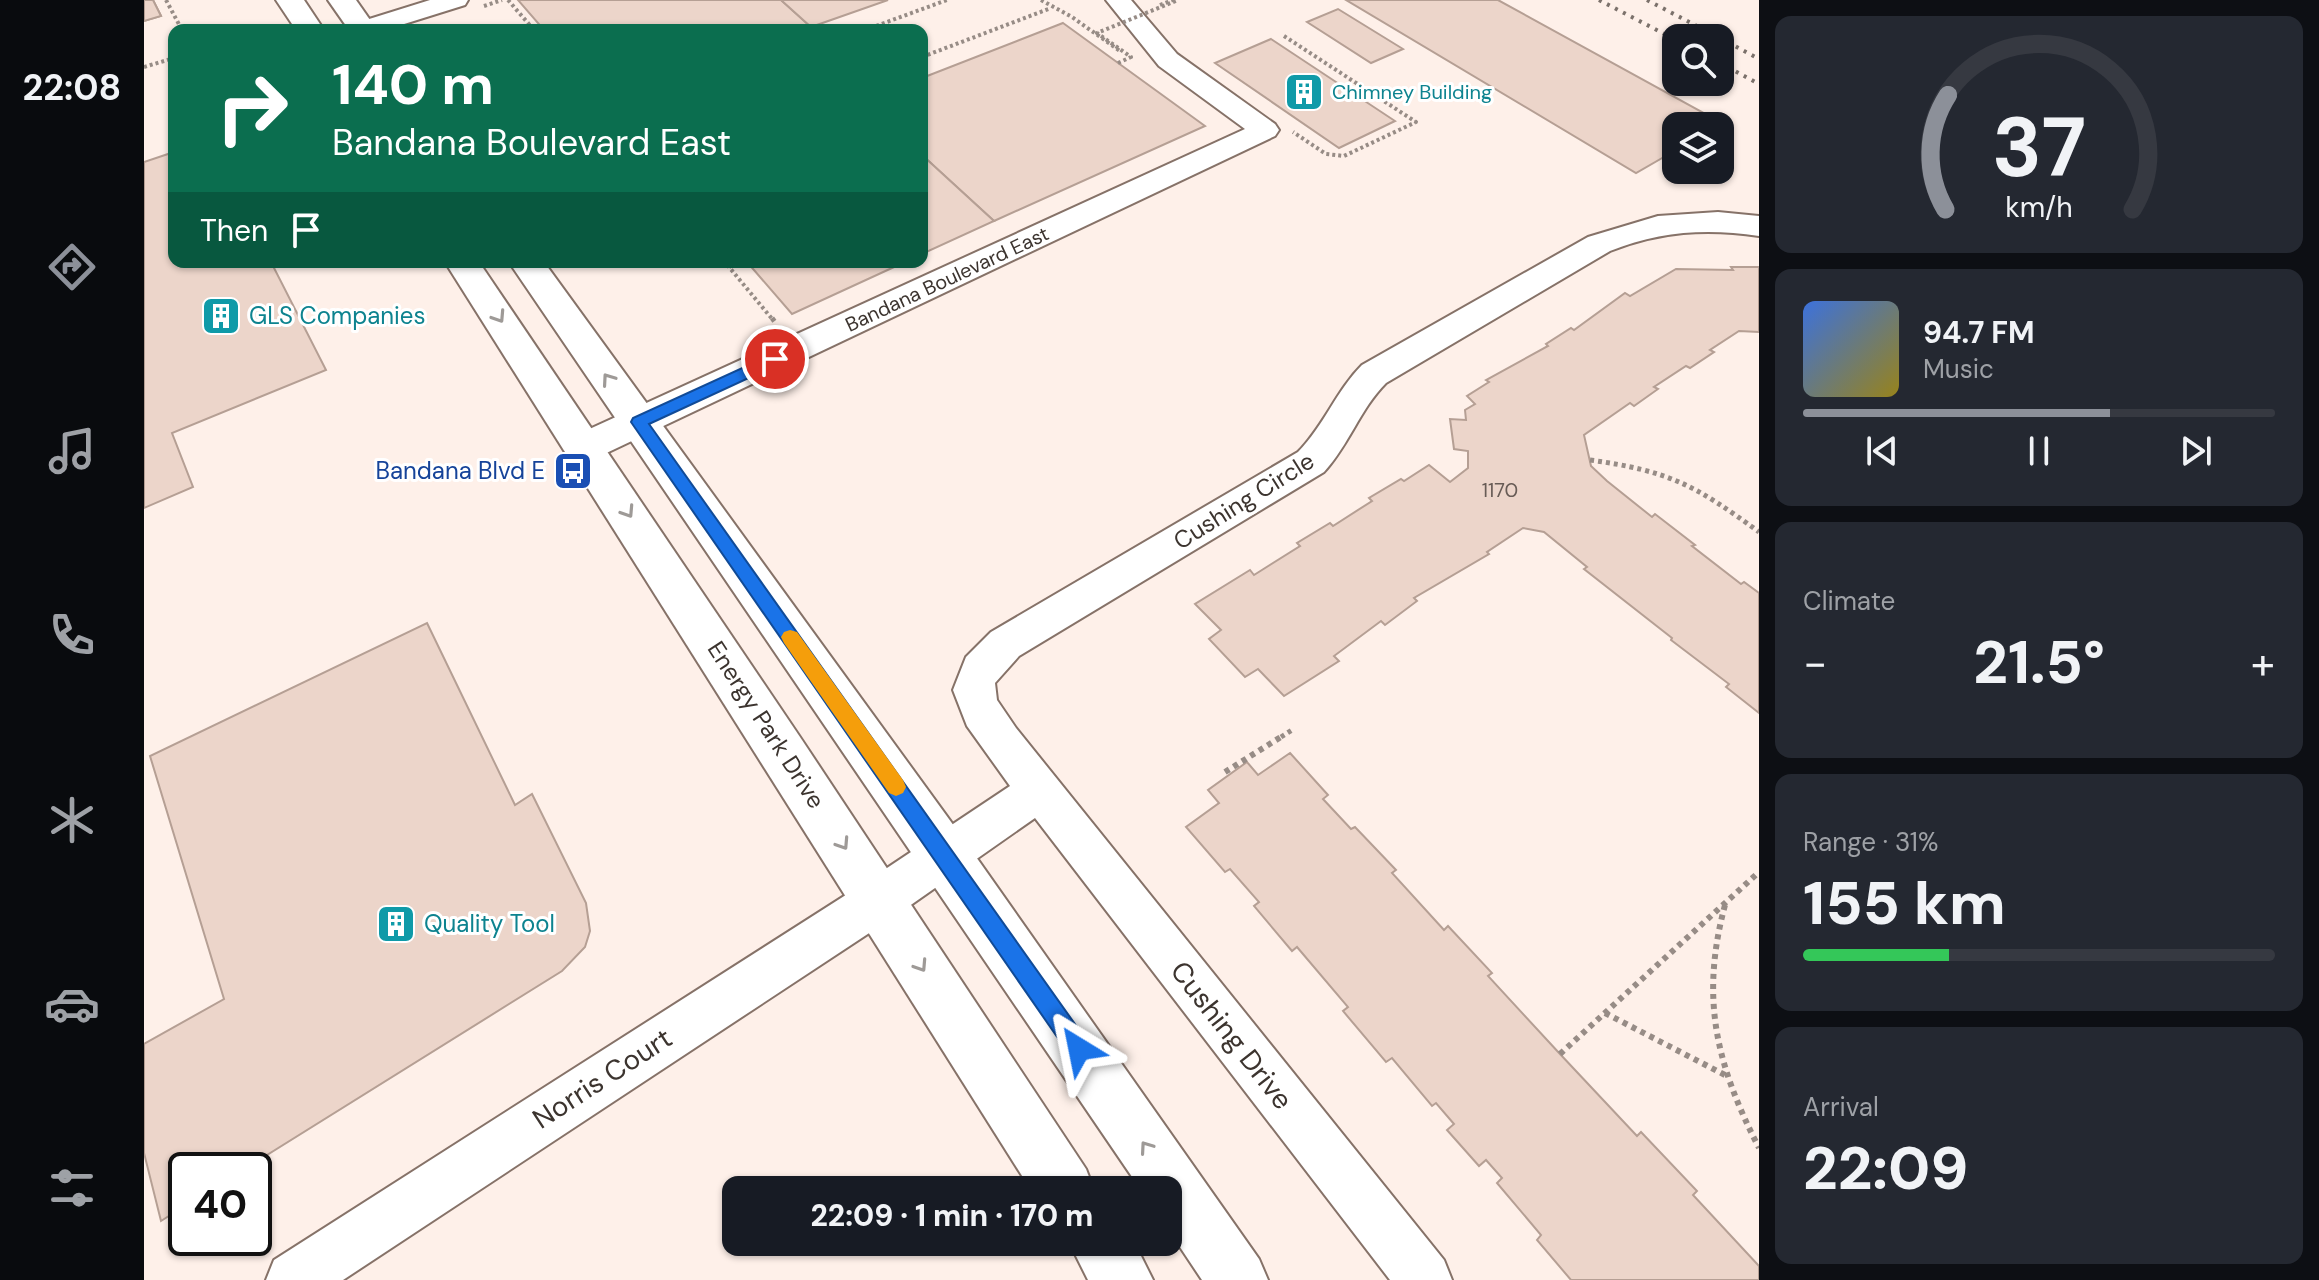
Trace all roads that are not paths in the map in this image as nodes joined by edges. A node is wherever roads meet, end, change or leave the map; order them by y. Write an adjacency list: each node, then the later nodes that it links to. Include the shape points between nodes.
1 (290, 0): 5 (street)
2 (342, 0): 6 (street)
3 (454, 0): 7 (street)
4 (1118, 0): 11 (street, Bandana Boulevard East, via 1168,60 1279,131)
5 (306, 24)
6 (357, 24)
7 (380, 24)
8 (1759, 226): 13 (street, Cushing Circle, via 1673,222 1599,244 1374,374 1353,394 1334,439 1311,462 1005,644 983,663 974,691 982,714)
9 (466, 268): 12 (street, Energy Park Drive, one-way to 12)
10 (530, 268): 11 (street, Energy Park Drive, one-way to 10)
11 (639, 422): 12 (street, Bandana Boulevard East); 14 (street, Energy Park Drive)
12 (585, 447): 14 (street, Energy Park Drive, one-way to 14)
13 (1040, 790): 14 (street); 20 (street, Cushing Drive)
14 (911, 877): 15 (street, Energy Park Drive, one-way to 15); 17 (street, Norris Court); 19 (street, Energy Park Drive, one-way to 14)
15 (1058, 1176)
16 (1108, 1256): 18 (street)
17 (294, 1280)
18 (1123, 1280)
19 (1238, 1280)
20 (1424, 1280)

